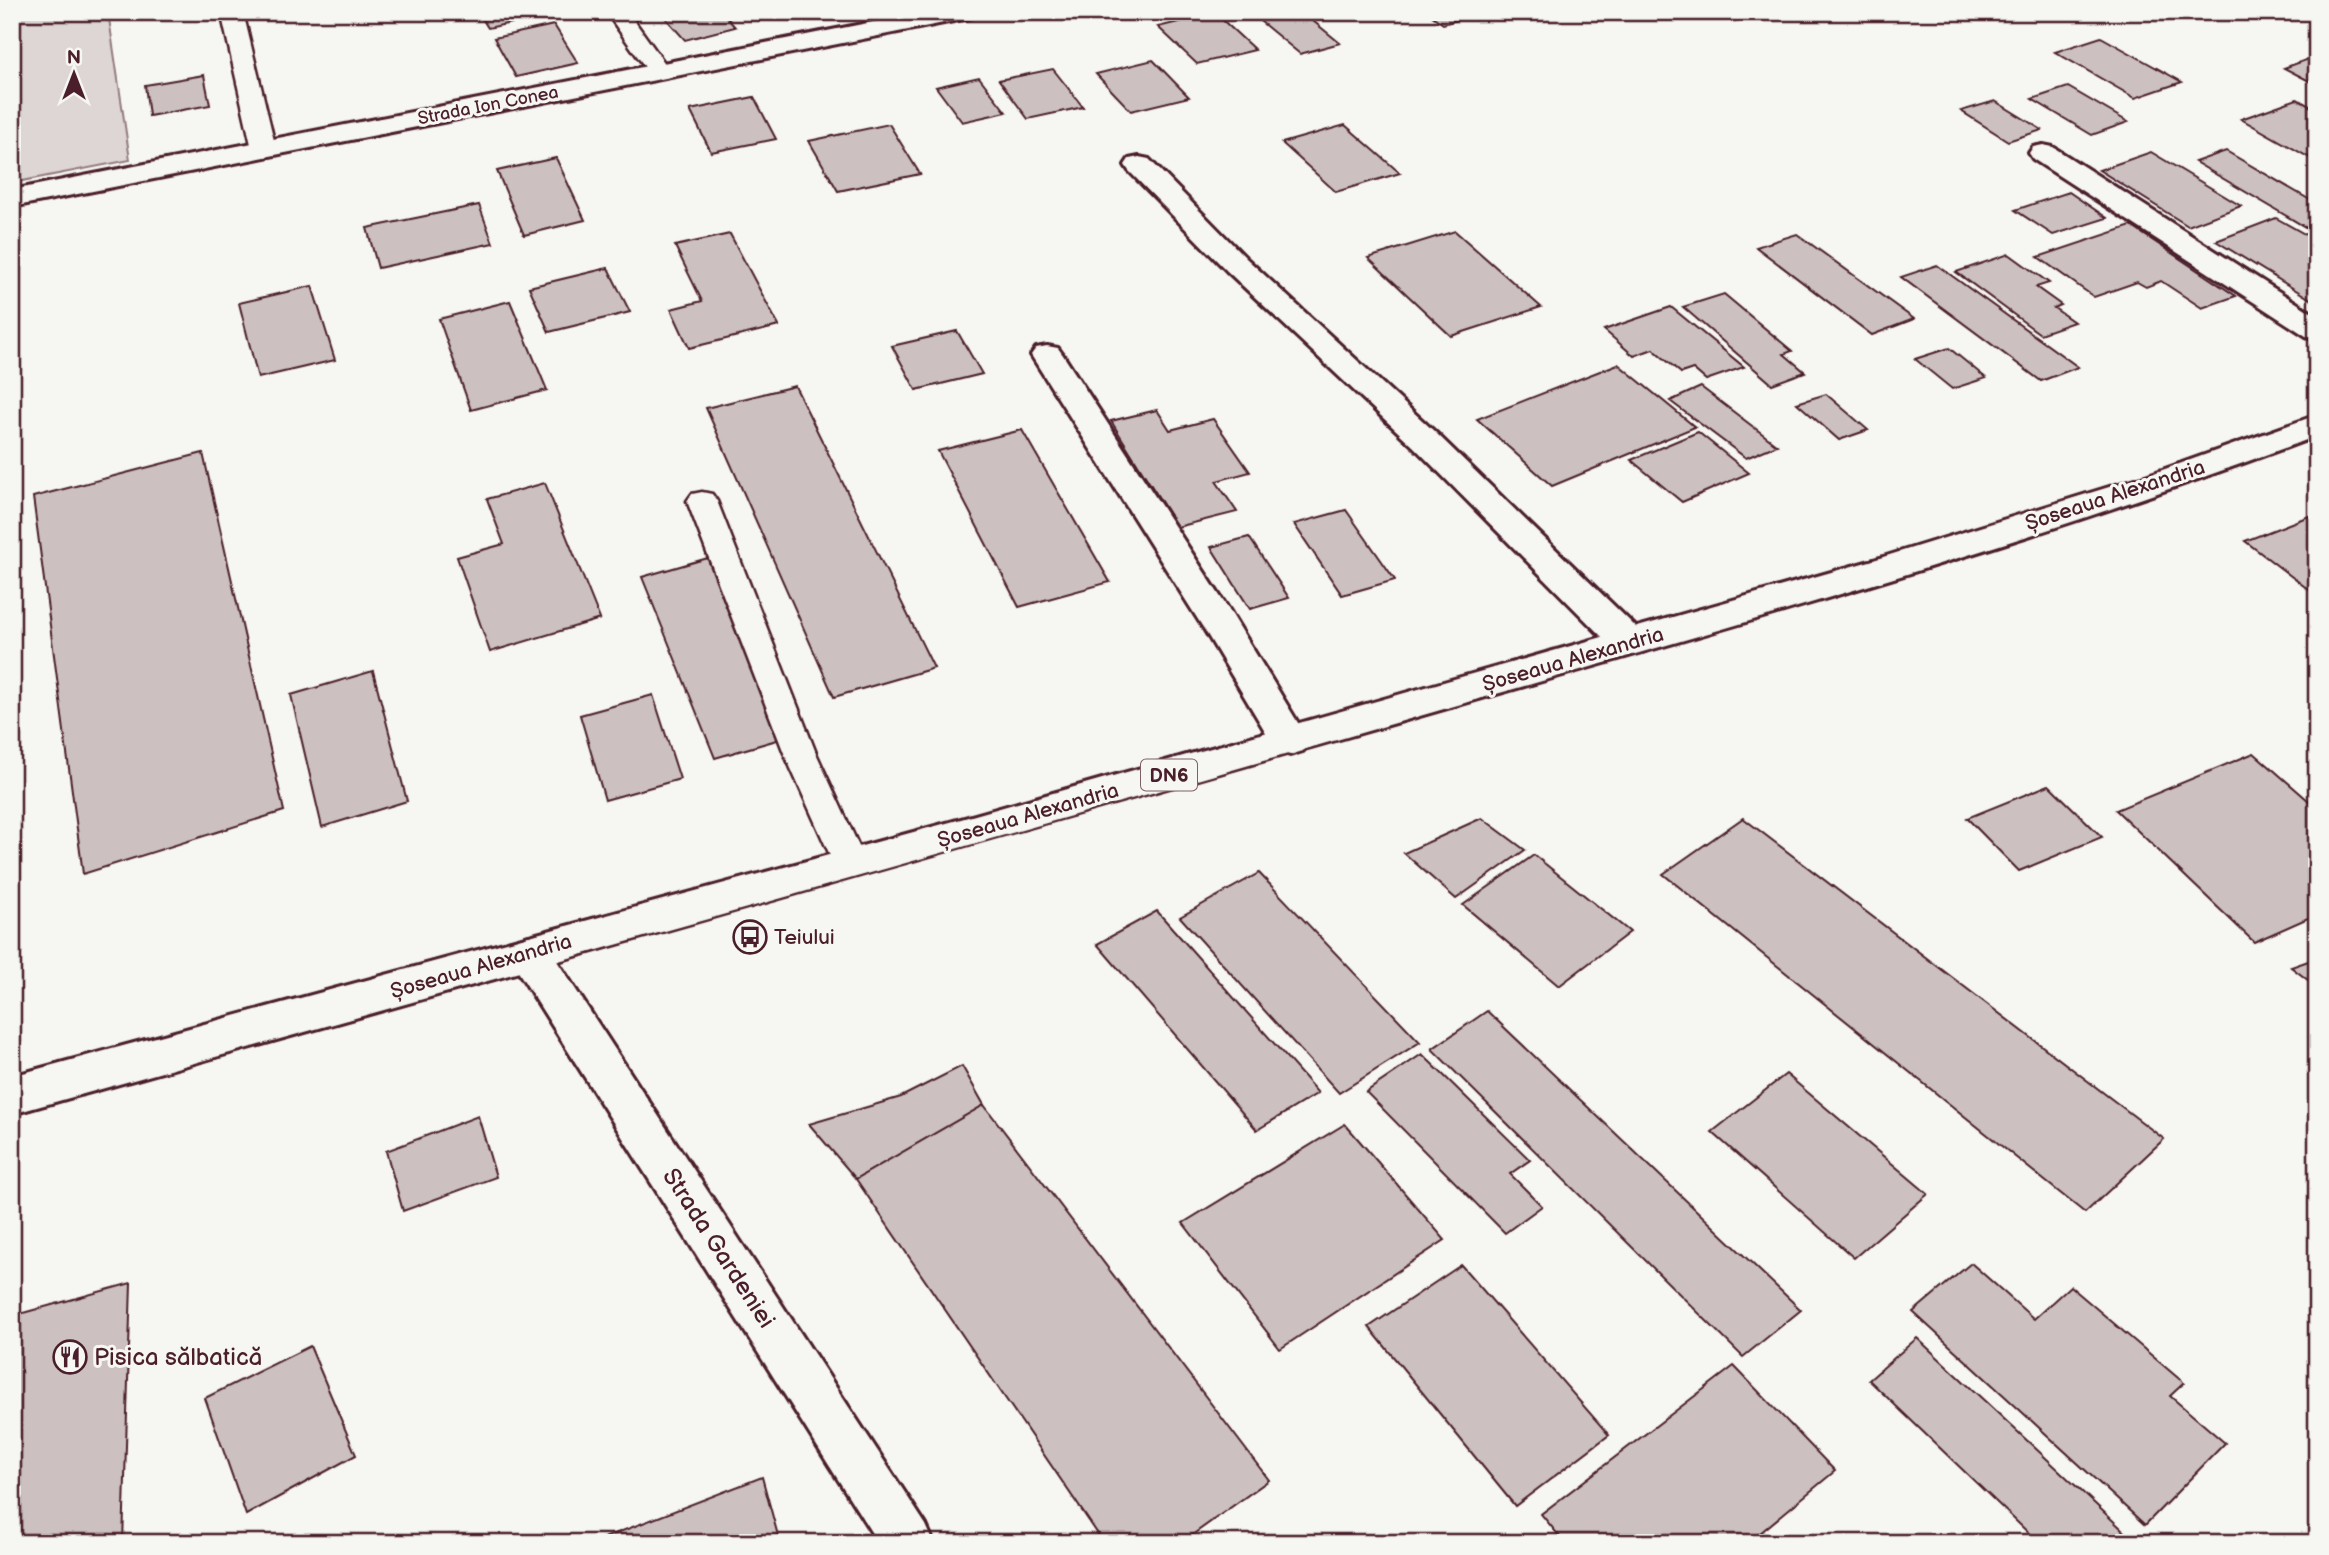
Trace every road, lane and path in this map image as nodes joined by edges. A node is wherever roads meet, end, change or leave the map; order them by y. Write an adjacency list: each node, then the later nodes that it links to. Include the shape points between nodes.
1 (232, 12): 5 (lane)
2 (617, 12): 4 (lane)
3 (964, 12): 4 (street, Strada Ion Conea)
4 (660, 72): 5 (street, Strada Ion Conea)
5 (264, 149): 8 (street, Strada Ion Conea)
6 (2043, 153): 9 (street)
7 (1139, 165): 13 (street)
8 (12, 199)
9 (2317, 330)
10 (1046, 355): 14 (street)
11 (2317, 425): 13 (street, Șoseaua Alexandria / DN6, via 2147,487)
12 (702, 501): 15 (lane, via 800,753)
13 (1629, 642): 14 (street, Șoseaua Alexandria / DN6)
14 (1290, 741): 15 (street, Șoseaua Alexandria / DN6)
15 (850, 864): 16 (street, Șoseaua Alexandria / DN6)
16 (529, 953): 17 (street, Șoseaua Alexandria / DN6); 18 (street, Strada Gardeniei)
17 (12, 1095)
18 (908, 1543)

